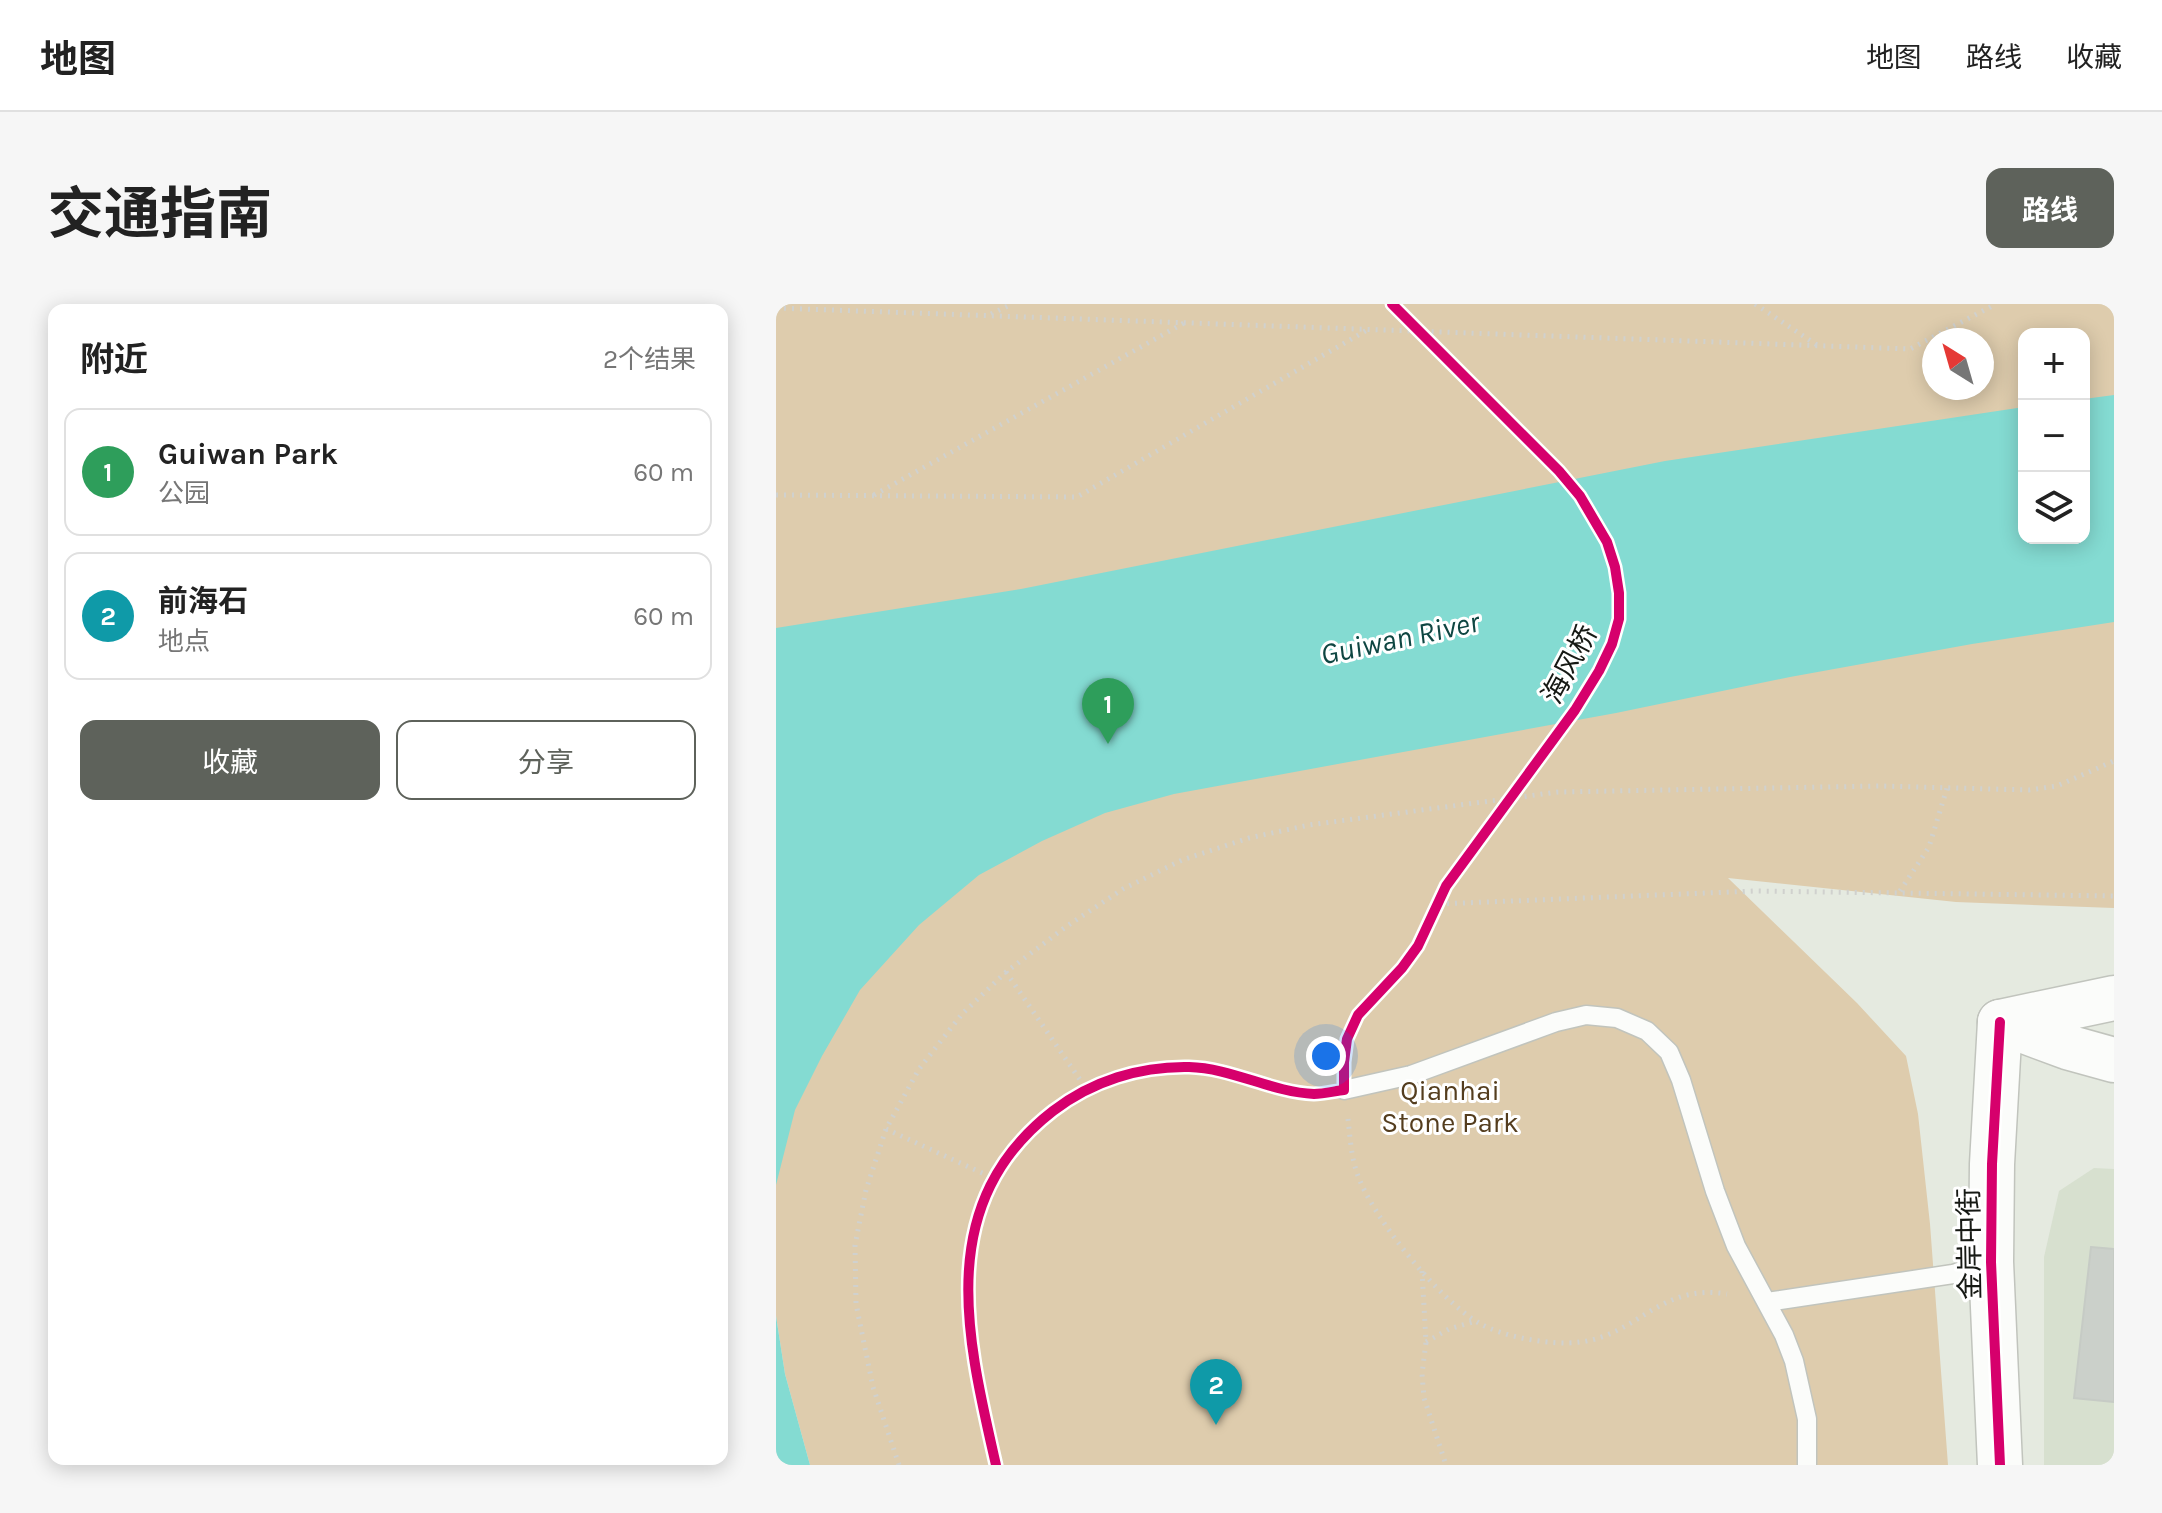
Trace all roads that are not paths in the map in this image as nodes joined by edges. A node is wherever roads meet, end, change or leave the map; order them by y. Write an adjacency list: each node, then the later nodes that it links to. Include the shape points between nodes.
1 (2114, 998): 2 (street)
2 (2000, 1022): 3 (street); 5 (street, 金岸中街)
3 (2114, 1060)
4 (1344, 1090): 6 (lane, via 1411,1075 1586,1015 1617,1018 1647,1031 1669,1052 1725,1220)
5 (1991, 1262): 6 (lane, via 1953,1274); 8 (street, 金岸中街)
6 (1767, 1302): 7 (lane, via 1802,1390)
7 (1807, 1465)
8 (2000, 1465)

